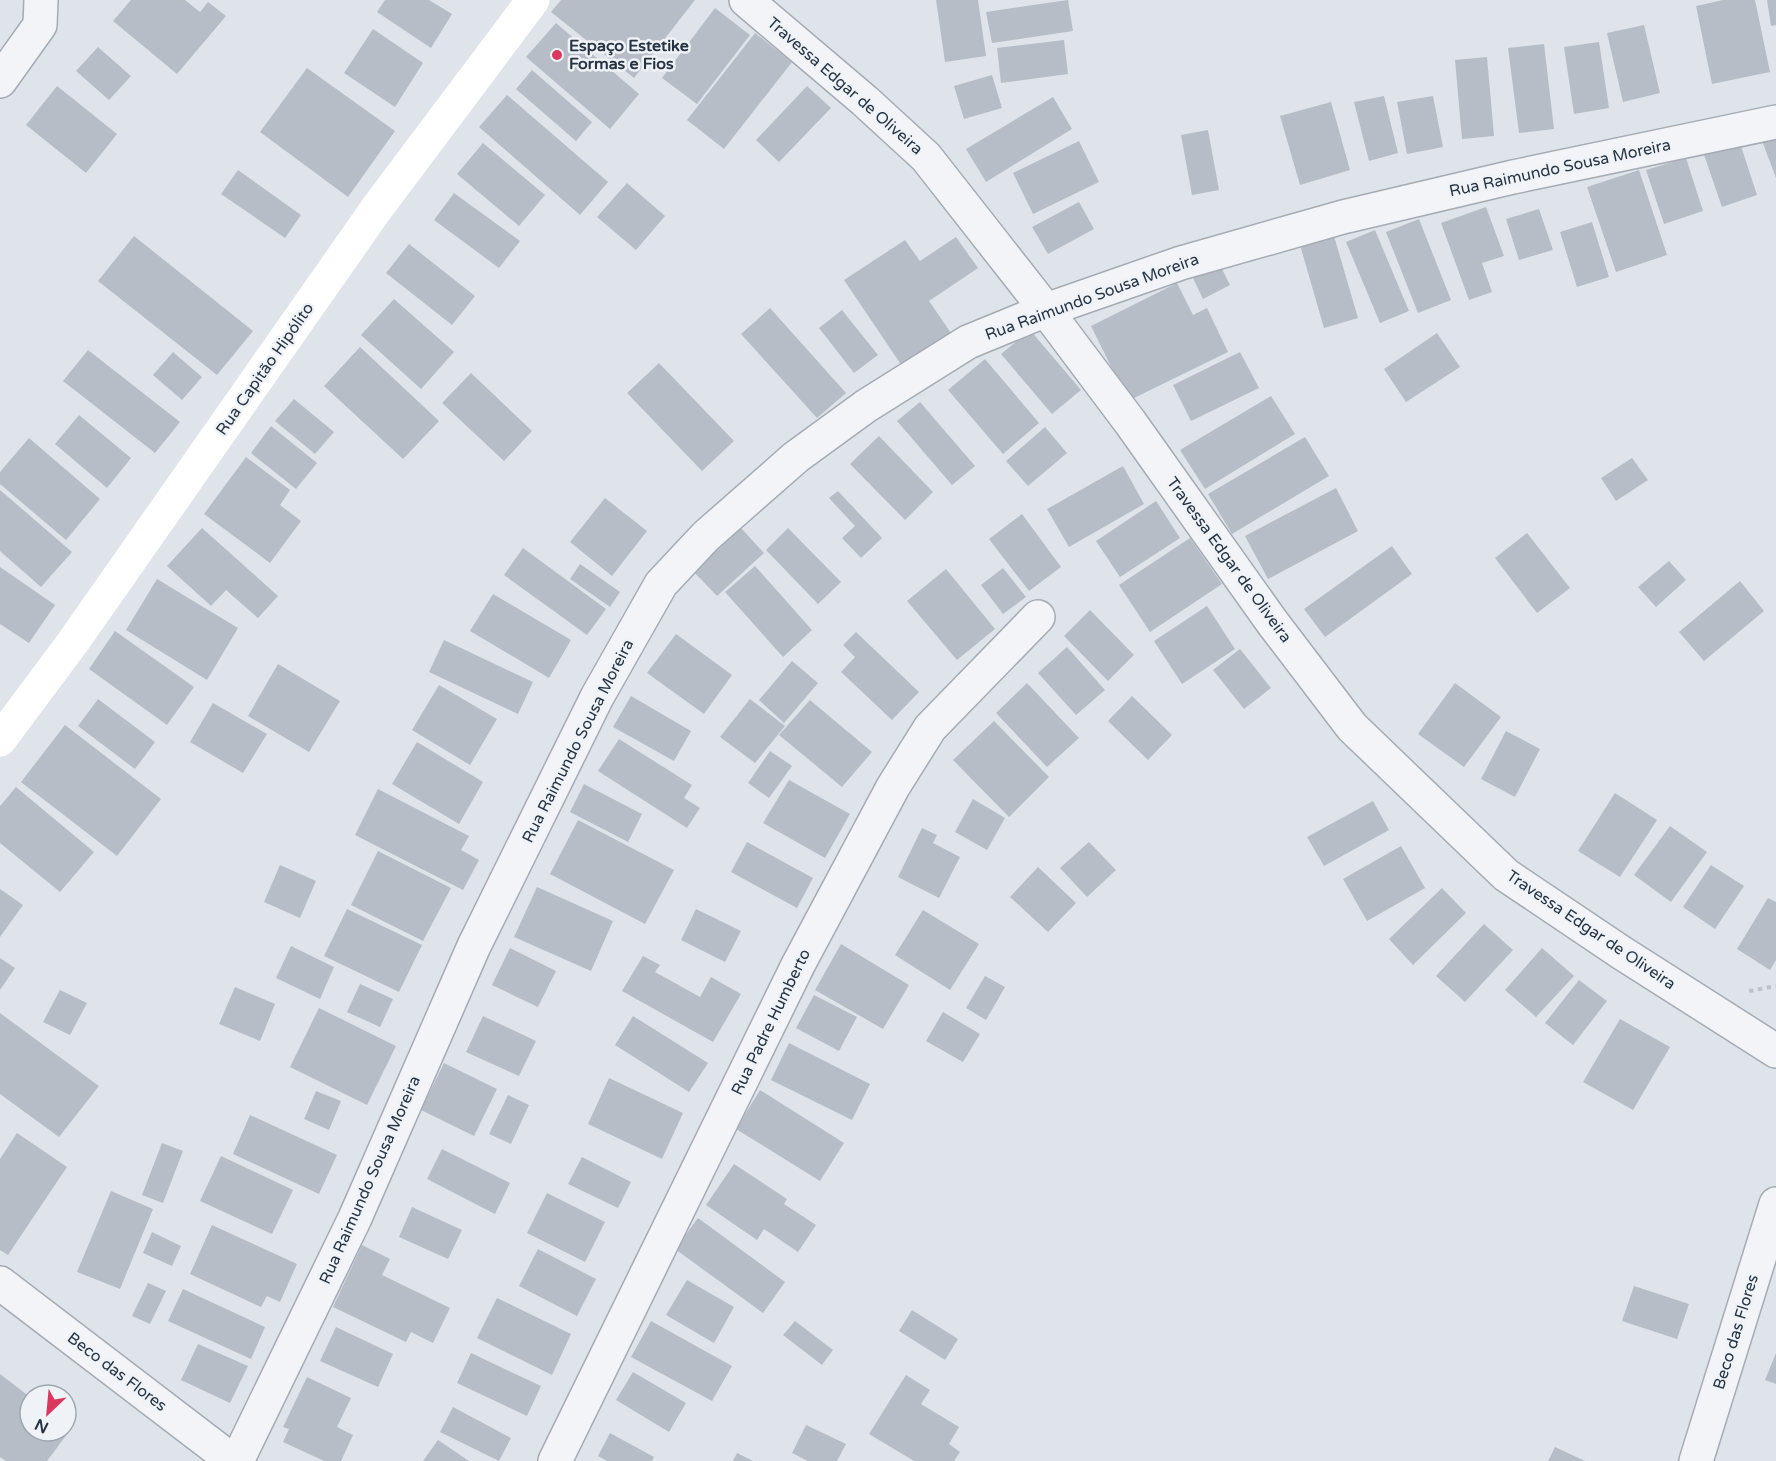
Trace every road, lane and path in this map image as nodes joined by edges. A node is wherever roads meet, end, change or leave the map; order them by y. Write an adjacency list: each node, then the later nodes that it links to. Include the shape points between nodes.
1 (41, 0): 4 (street, via 40,25)
2 (533, 0): 8 (main road, Rua Capitão Hipólito, via 377,208)
3 (746, 0): 6 (street, Travessa Edgar de Oliveira, via 926,158)
4 (0, 81)
5 (1776, 122): 6 (street, Rua Raimundo Sousa Moreira, via 1343,217 1180,262)
6 (1046, 310): 9 (street, Travessa Edgar de Oliveira, via 1352,728 1506,876); 12 (street, Rua Raimundo Sousa Moreira, via 968,342 866,406 796,457 706,536 661,584 597,697 474,946 355,1218)
7 (1038, 617): 13 (street, Rua Padre Humberto, via 930,728 893,787 798,965)
8 (0, 740)
9 (1776, 1051)
10 (1776, 1204): 14 (street, Beco das Flores)
11 (0, 1283): 12 (street, Beco das Flores)
12 (235, 1461)
13 (555, 1461)
14 (1696, 1461)

